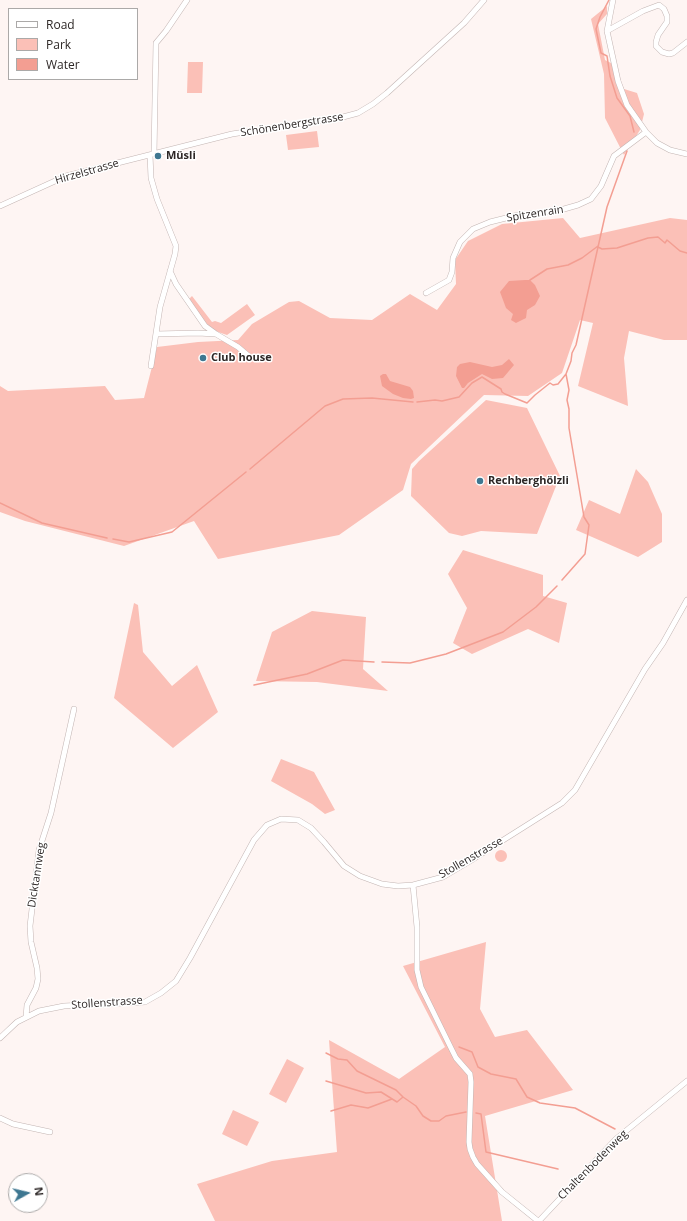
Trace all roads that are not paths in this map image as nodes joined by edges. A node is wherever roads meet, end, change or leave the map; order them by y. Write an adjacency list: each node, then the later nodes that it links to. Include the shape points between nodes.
1 (187, 0): 7 (street, via 156,42)
2 (484, 0): 7 (street, Schönenbergstrasse, via 464,23 387,93 358,113 336,119 232,134)
3 (613, 0): 4 (street)
4 (607, 30): 5 (street, via 643,10 659,5 664,8 667,22 658,35 656,46 669,54); 6 (street, via 618,81 627,105)
5 (687, 42)
6 (646, 132): 8 (street, via 664,147); 11 (street, Spitzenrain, via 614,156 601,186 591,199 557,211 518,215 473,229 460,242 448,280)
7 (152, 154): 9 (street, Hirzelstrasse, via 66,176); 10 (street, via 151,178 176,246)
8 (687, 154)
9 (0, 206)
10 (170, 270): 12 (street); 13 (street, via 176,284 205,326)
11 (426, 293)
12 (156, 334): 13 (street); 15 (street)
13 (216, 334): 14 (street)
14 (251, 358)
15 (151, 366)
16 (687, 600): 18 (street, Stollenstrasse, via 663,644 645,669 569,797 443,877)
17 (74, 709): 19 (street, Dicktannweg, via 51,813 39,850 30,926 38,979 27,1006)
18 (413, 885): 19 (street, Stollenstrasse, via 382,884 360,876 344,866 311,828 298,820 281,819 267,825 254,840 190,958 176,981 161,993 145,1002 50,1008); 24 (street, via 417,926 417,970 421,987 456,1058 470,1074 470,1149 477,1164 502,1192)
19 (26, 1017): 20 (street, Stollenstrasse)
20 (0, 1038)
21 (687, 1081): 24 (street, Chaltenbodenweg, via 616,1139)
22 (0, 1118): 23 (street, via 13,1124)
23 (50, 1132)
24 (539, 1221)

